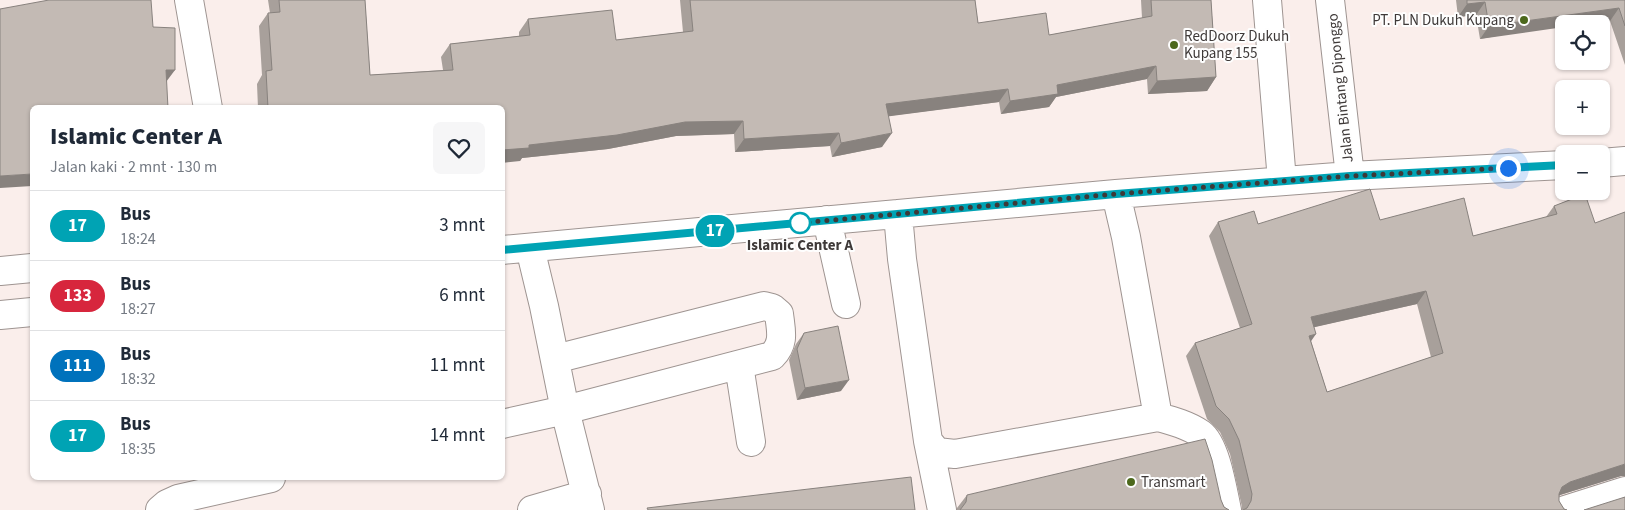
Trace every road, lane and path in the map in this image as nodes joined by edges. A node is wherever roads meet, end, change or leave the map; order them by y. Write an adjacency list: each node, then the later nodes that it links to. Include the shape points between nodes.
1 (189, 0): 4 (street)
2 (1268, 0): 9 (street)
3 (1330, 0): 8 (street, Jalan Bintang Diponggo)
4 (207, 105)
5 (1625, 160): 6 (street)
6 (1610, 162)
7 (1555, 165): 8 (street)
8 (1350, 176): 9 (street)
9 (1282, 182): 10 (street)
10 (1116, 194): 11 (street); 23 (street)
11 (898, 214): 12 (street); 26 (street)
12 (827, 220): 13 (street); 17 (street)
13 (530, 248): 14 (street); 20 (street)
14 (505, 250)
15 (30, 268): 16 (street)
16 (0, 270)
17 (846, 304)
18 (30, 312): 19 (street)
19 (0, 315)
20 (555, 359): 21 (street, via 764,306 772,308 779,314 781,338 778,349 772,356); 22 (street)
21 (738, 364): 22 (street); 25 (street)
22 (565, 410): 24 (street); 29 (street)
23 (1158, 417): 26 (street, via 955,454 937,452); 33 (street, via 1183,424 1203,436 1215,458)
24 (505, 423)
25 (751, 442)
26 (928, 442): 32 (street)
27 (262, 480): 30 (street, via 178,499)
28 (1625, 491): 34 (street)
29 (588, 502): 31 (street)
30 (160, 510)
31 (532, 510)
32 (942, 510)
33 (1227, 510)
34 (1565, 510)

